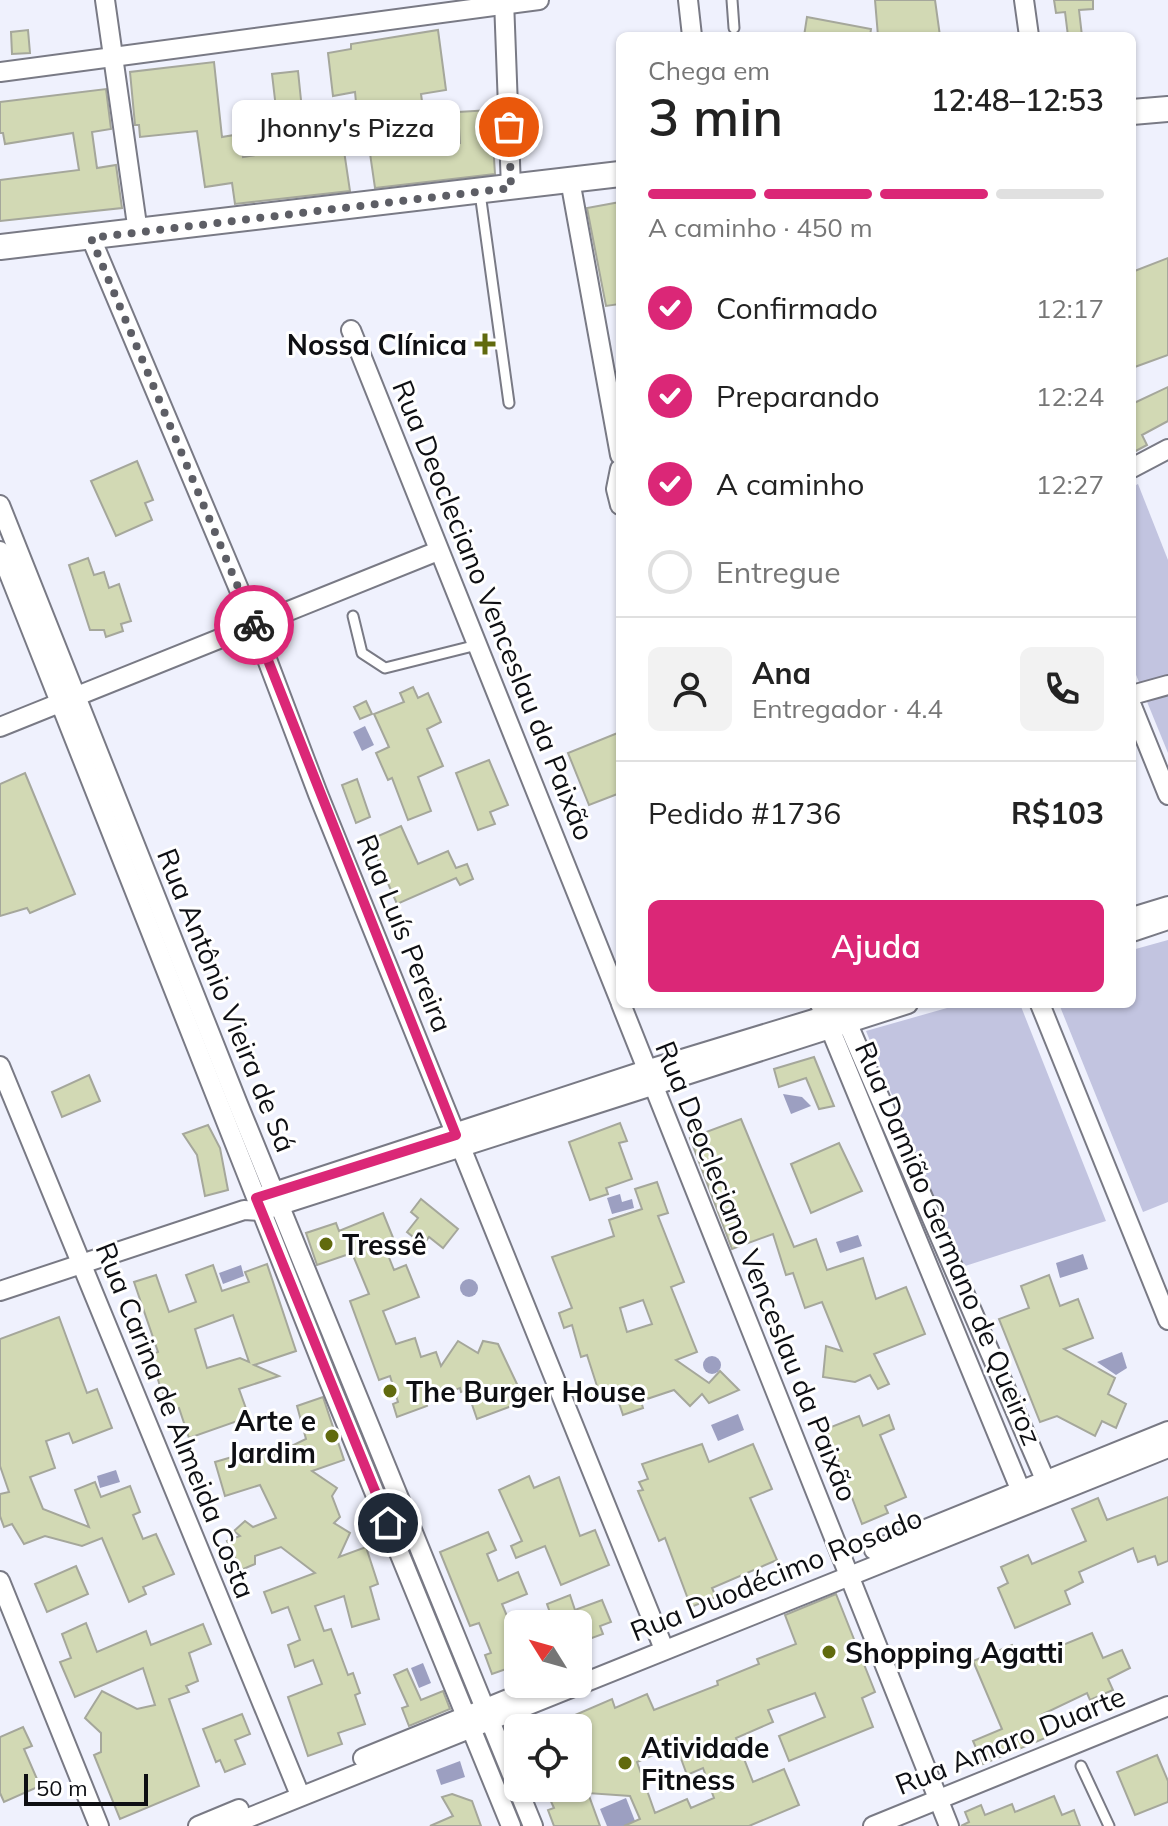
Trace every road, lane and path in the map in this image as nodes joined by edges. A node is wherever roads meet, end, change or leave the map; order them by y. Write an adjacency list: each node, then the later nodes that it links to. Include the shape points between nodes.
1 (105, 0): 10 (street)
2 (539, 0): 6 (street)
3 (688, 0): 8 (street)
4 (732, 0): 7 (lane)
5 (1024, 0): 9 (street)
6 (504, 2): 10 (street); 16 (street)
7 (734, 28)
8 (692, 32)
9 (1028, 32)
10 (113, 57): 11 (street); 18 (street)
11 (0, 72)
12 (1168, 109): 13 (street)
13 (1136, 112)
14 (616, 174): 15 (street)
15 (570, 180): 16 (street); 23 (street)
16 (511, 188): 17 (street)
17 (480, 193): 18 (street); 22 (lane)
18 (138, 232): 19 (street)
19 (91, 238): 20 (street); 30 (street, Rua Luís Pereira)
20 (0, 247)
21 (351, 330): 28 (street, Rua Deocleciano Venceslau da Paixão)
22 (509, 403)
23 (616, 433)
24 (1168, 449): 25 (street)
25 (1136, 466)
26 (0, 505): 34 (street, Rua Antônio Vieira de Sá)
27 (0, 551): 34 (street, Rua Antônio Vieira de Sá)
28 (438, 551): 30 (street); 31 (street, Rua Deocleciano Venceslau da Paixão)
29 (353, 616): 31 (lane, via 362,653 385,668)
30 (254, 625): 34 (street); 49 (street, Rua Luís Pereira)
31 (477, 645): 42 (street, Rua Deocleciano Venceslau da Paixão)
32 (1168, 685): 33 (street)
33 (1136, 694)
34 (68, 701): 36 (street); 50 (street, Rua Antônio Vieira de Sá)
35 (1136, 716): 37 (street)
36 (0, 727)
37 (1168, 795)
38 (1168, 906): 39 (street)
39 (1136, 916)
40 (1168, 920): 41 (street)
41 (1136, 931)
42 (616, 989)
43 (623, 1008): 48 (street, Rua Deocleciano Venceslau da Paixão)
44 (881, 1008): 46 (street)
45 (1042, 1008): 53 (street)
46 (834, 1015): 48 (street); 56 (street, Rua Damião Germano de Queiroz); 57 (street, Rua Damião Germano de Queiroz)
47 (0, 1066): 51 (street, Rua Carina de Almeida Costa)
48 (650, 1079): 49 (street); 58 (street, Rua Deocleciano Venceslau da Paixão)
49 (458, 1141): 50 (street); 60 (street, Rua Luís Pereira)
50 (263, 1203): 51 (street); 64 (street, Rua Antônio Vieira de Sá)
51 (81, 1264): 52 (street); 66 (street, Rua Carina de Almeida Costa)
52 (0, 1291)
53 (1168, 1320)
54 (1168, 1431): 56 (street, Rua Duodécimo Rosado)
55 (1168, 1448): 56 (street, Rua Duodécimo Rosado)
56 (1048, 1487): 57 (street, Rua Duodécimo Rosado)
57 (1023, 1497): 58 (street, Rua Duodécimo Rosado)
58 (845, 1569): 60 (street, Rua Duodécimo Rosado); 67 (street, Rua Deocleciano Venceslau da Paixão)
59 (0, 1581): 68 (street)
60 (662, 1644): 61 (street, Rua Duodécimo Rosado); 64 (street, Rua Duodécimo Rosado)
61 (592, 1666)
62 (517, 1698): 64 (street, Rua Duodécimo Rosado)
63 (1168, 1706): 67 (street, Rua Amaro Duarte)
64 (478, 1718): 66 (street, Rua Duodécimo Rosado); 71 (street, Rua Antônio Vieira de Sá); 72 (street, Rua Antônio Vieira de Sá)
65 (1081, 1766): 75 (lane)
66 (298, 1790): 69 (street, Rua Duodécimo Rosado); 70 (street, Rua Duodécimo Rosado)
67 (939, 1800): 73 (street, Rua Amaro Duarte); 74 (street, Rua Deocleciano Venceslau da Paixão)
68 (99, 1826)
69 (198, 1826)
70 (228, 1826)
71 (511, 1826)
72 (533, 1826)
73 (873, 1826)
74 (949, 1826)
75 (1109, 1826)

